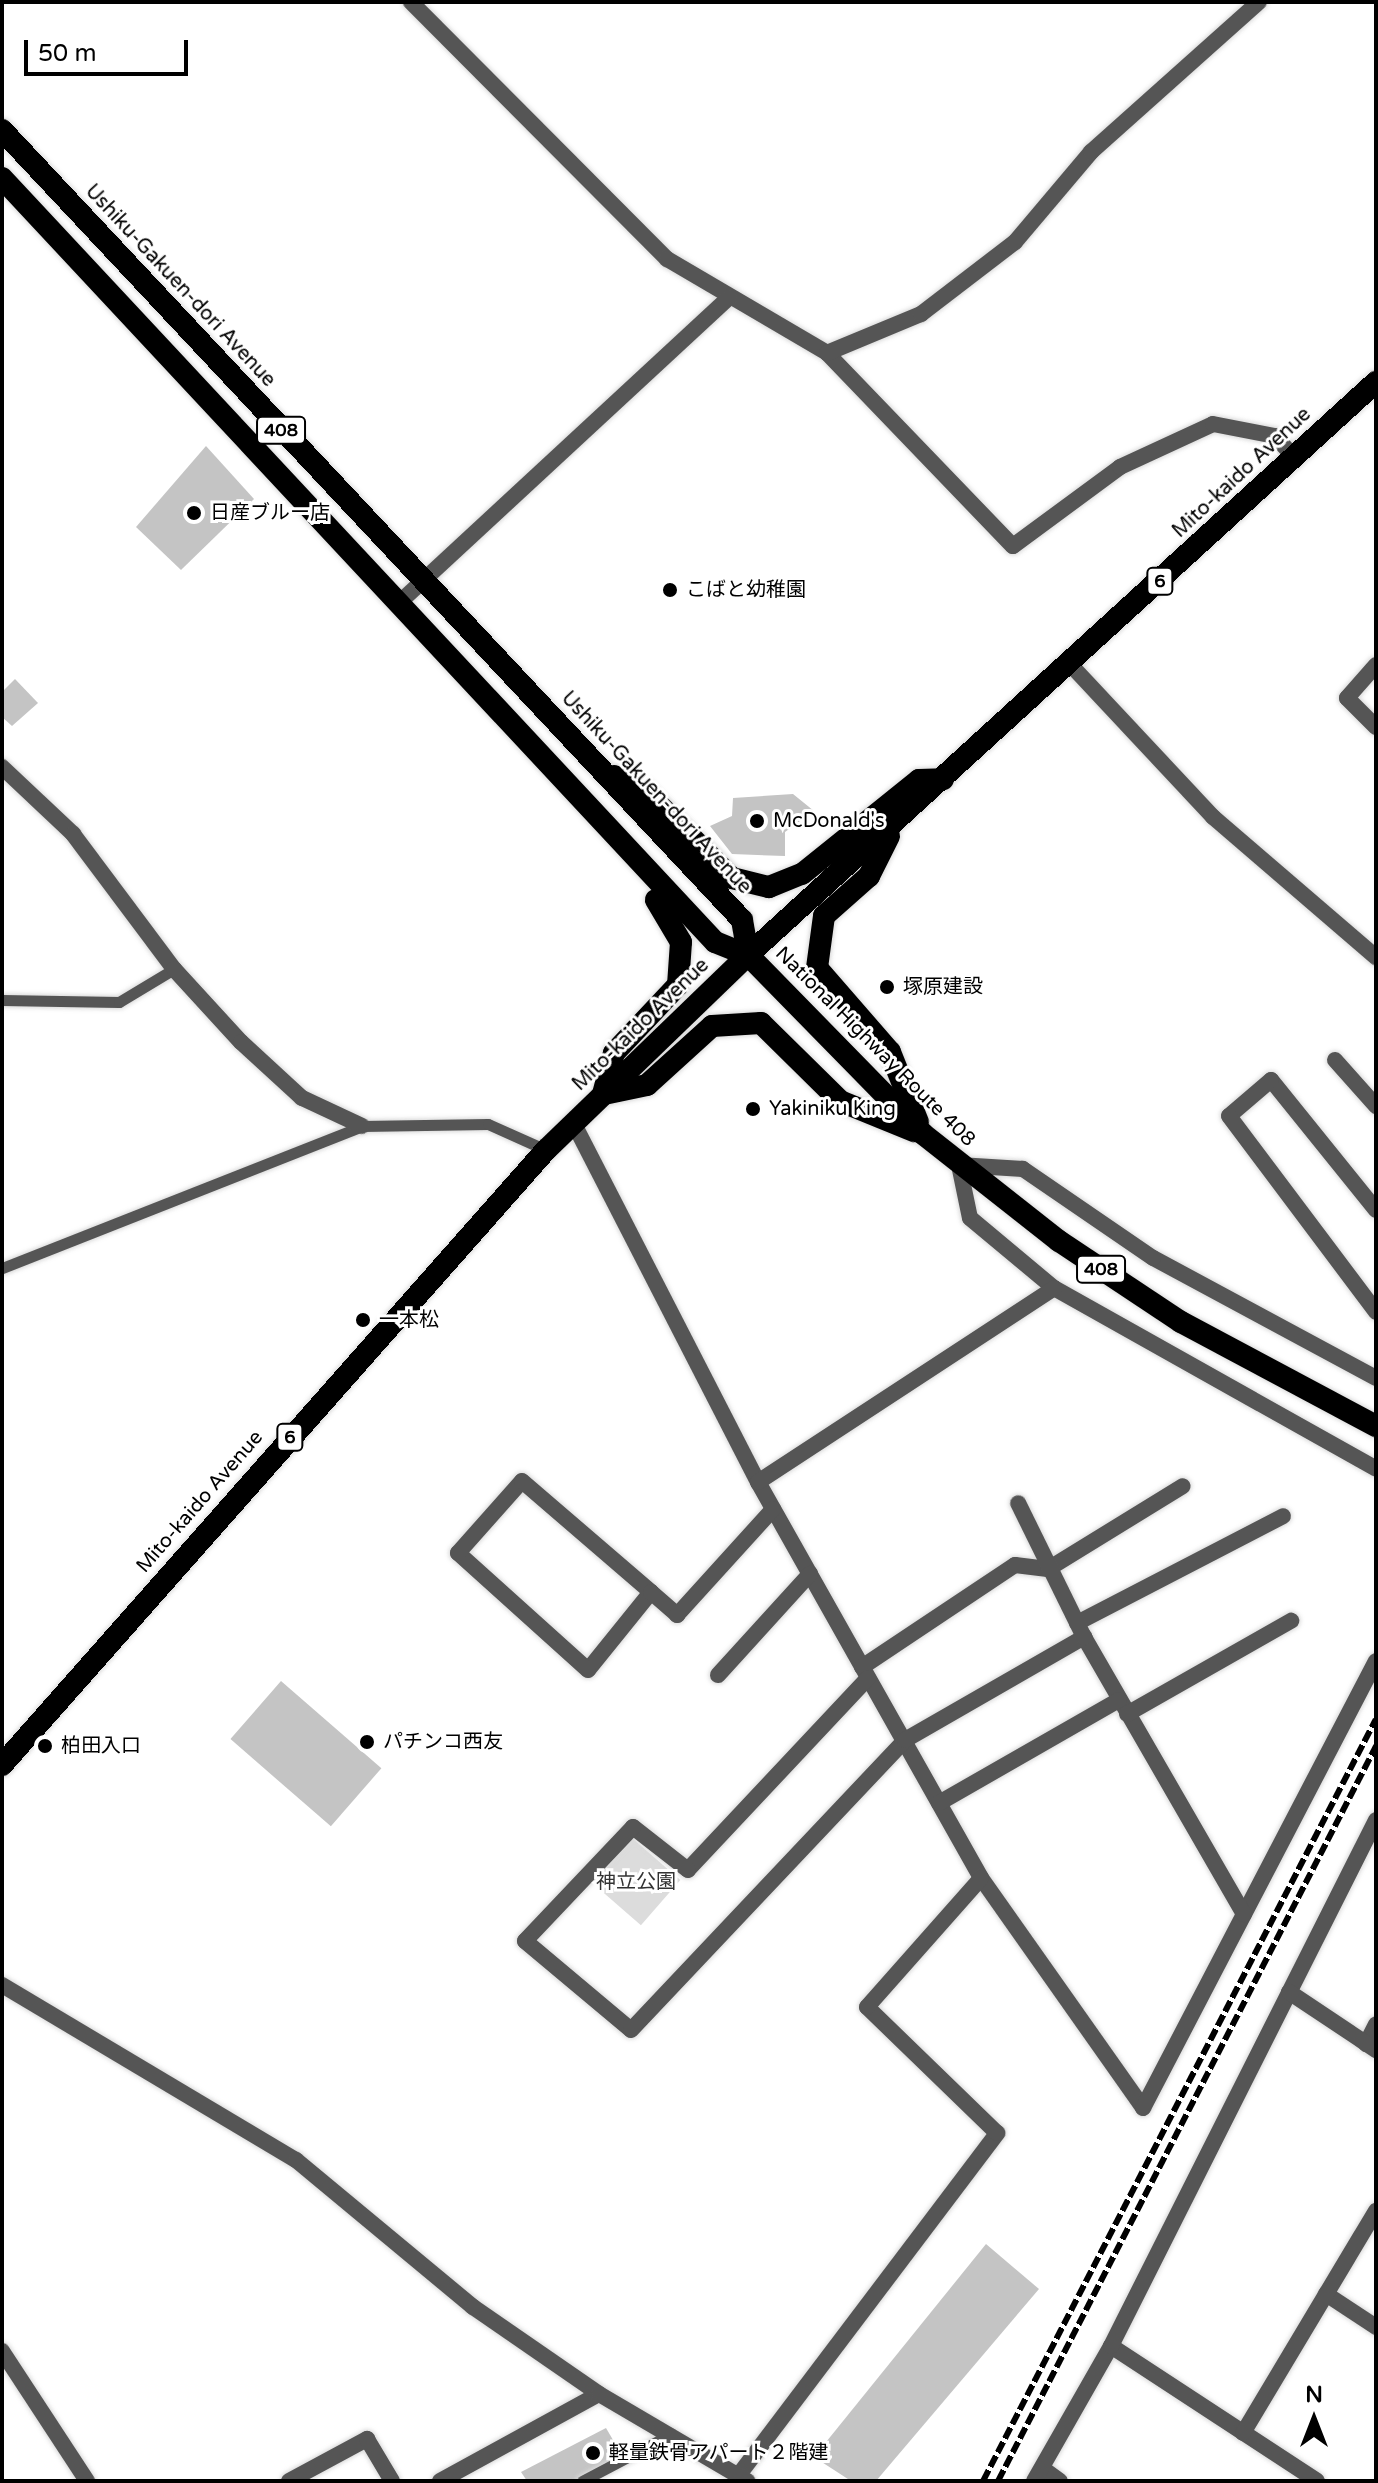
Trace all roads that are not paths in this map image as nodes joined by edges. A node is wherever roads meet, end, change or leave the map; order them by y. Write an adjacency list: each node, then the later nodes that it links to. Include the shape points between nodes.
1 (411, 2): 5 (street, via 667,259)
2 (1259, 2): 6 (street, via 1091,152 1015,242 921,314)
3 (2, 130): 9 (highway, Ushiku-Gakuen-dori Avenue / 408)
4 (2, 178): 10 (highway, 408)
5 (729, 297): 6 (street); 9 (street)
6 (827, 353): 8 (street, via 1013,546 1120,467 1213,424 1275,436)
7 (1376, 382): 8 (highway, Mito-kaido Avenue / 6)
8 (1295, 458): 11 (highway, Mito-kaido Avenue / 6)
9 (423, 580): 10 (street); 15 (highway, Ushiku-Gakuen-dori Avenue / 408)
10 (399, 603): 17 (highway, 408)
11 (1068, 662): 16 (highway, Mito-kaido Avenue / 6); 20 (street, via 1213,817)
12 (1376, 665): 13 (street, via 1347,698)
13 (1376, 727)
14 (2, 767): 21 (street, via 73,834)
15 (606, 773): 16 (highway, via 644,790 732,878 769,887 802,874 919,780); 19 (highway, Ushiku-Gakuen-dori Avenue / 408, via 742,920)
16 (943, 779): 18 (highway, Mito-kaido Avenue / 6)
17 (571, 790): 19 (highway, 408, via 715,942); 24 (highway, via 595,832 674,921 681,942 678,985 614,1053)
18 (896, 823): 19 (highway, Mito-kaido Avenue / 6); 28 (highway, via 869,876 824,916 817,968 890,1052)
19 (748, 955): 24 (highway, Mito-kaido Avenue / 6); 28 (highway, National Highway Route 408 / 408)
20 (1376, 957)
21 (174, 969): 22 (lane, via 119,1002); 27 (street, via 302,1098)
22 (2, 1000)
23 (1335, 1060): 25 (street)
24 (602, 1095): 26 (highway, Mito-kaido Avenue / 6); 28 (highway, via 647,1085 712,1026 761,1023 840,1101)
25 (1376, 1106)
26 (574, 1124): 29 (highway, Mito-kaido Avenue / 6); 38 (street)
27 (362, 1126): 29 (lane, via 488,1124); 32 (lane)
28 (923, 1134): 30 (highway, National Highway Route 408 / 408)
29 (546, 1150): 53 (highway, Mito-kaido Avenue / 6)
30 (959, 1165): 33 (street, via 970,1218); 35 (street, via 1023,1169 1153,1258); 36 (highway, National Highway Route 408 / 408, via 1059,1241 1250,1360)
31 (1376, 1210): 34 (street, via 1271,1080 1229,1116)
32 (2, 1268)
33 (1054, 1288): 37 (street); 38 (street)
34 (1376, 1312)
35 (1376, 1378)
36 (1376, 1426)
37 (1376, 1469)
38 (758, 1482): 41 (street)
39 (1183, 1486): 43 (street)
40 (1018, 1503): 43 (street)
41 (773, 1509): 44 (street); 45 (street, via 677,1615)
42 (1283, 1516): 47 (street)
43 (1048, 1569): 47 (street); 49 (street, via 1015,1565)
44 (810, 1574): 49 (street); 50 (street)
45 (651, 1592): 45 (street, via 522,1481 458,1553 588,1670)
46 (1291, 1621): 51 (street)
47 (1081, 1630): 51 (street); 52 (street)
48 (1376, 1661): 57 (street)
49 (865, 1672): 52 (street); 52 (street, via 688,1870 633,1827 525,1941 631,2030)
50 (718, 1675)
51 (1123, 1707): 54 (street); 57 (street)
52 (905, 1740): 54 (street)
53 (2, 1765)
54 (939, 1803): 56 (street)
55 (1376, 1820): 59 (street)
56 (981, 1878): 57 (street, via 1143,2108); 71 (street, via 867,2007 997,2133)
57 (1244, 1914)
58 (2, 1985): 67 (street, via 296,2160 473,2307)
59 (1289, 1992): 61 (street); 65 (street)
60 (1376, 2024): 61 (street)
61 (1371, 2047)
62 (1376, 2211): 63 (street)
63 (1326, 2294): 64 (street); 68 (street)
64 (1376, 2327)
65 (1111, 2346): 68 (street); 70 (street)
66 (2, 2351): 72 (street)
67 (599, 2394): 69 (street); 75 (street)
68 (1243, 2433): 78 (street)
69 (671, 2434): 71 (street); 76 (lane)
70 (1038, 2474): 77 (street)
71 (743, 2479)
72 (87, 2481)
73 (289, 2481): 74 (street, via 367,2439)
74 (392, 2481)
75 (440, 2481)
76 (582, 2481)
77 (1060, 2481)
78 (1317, 2481)

